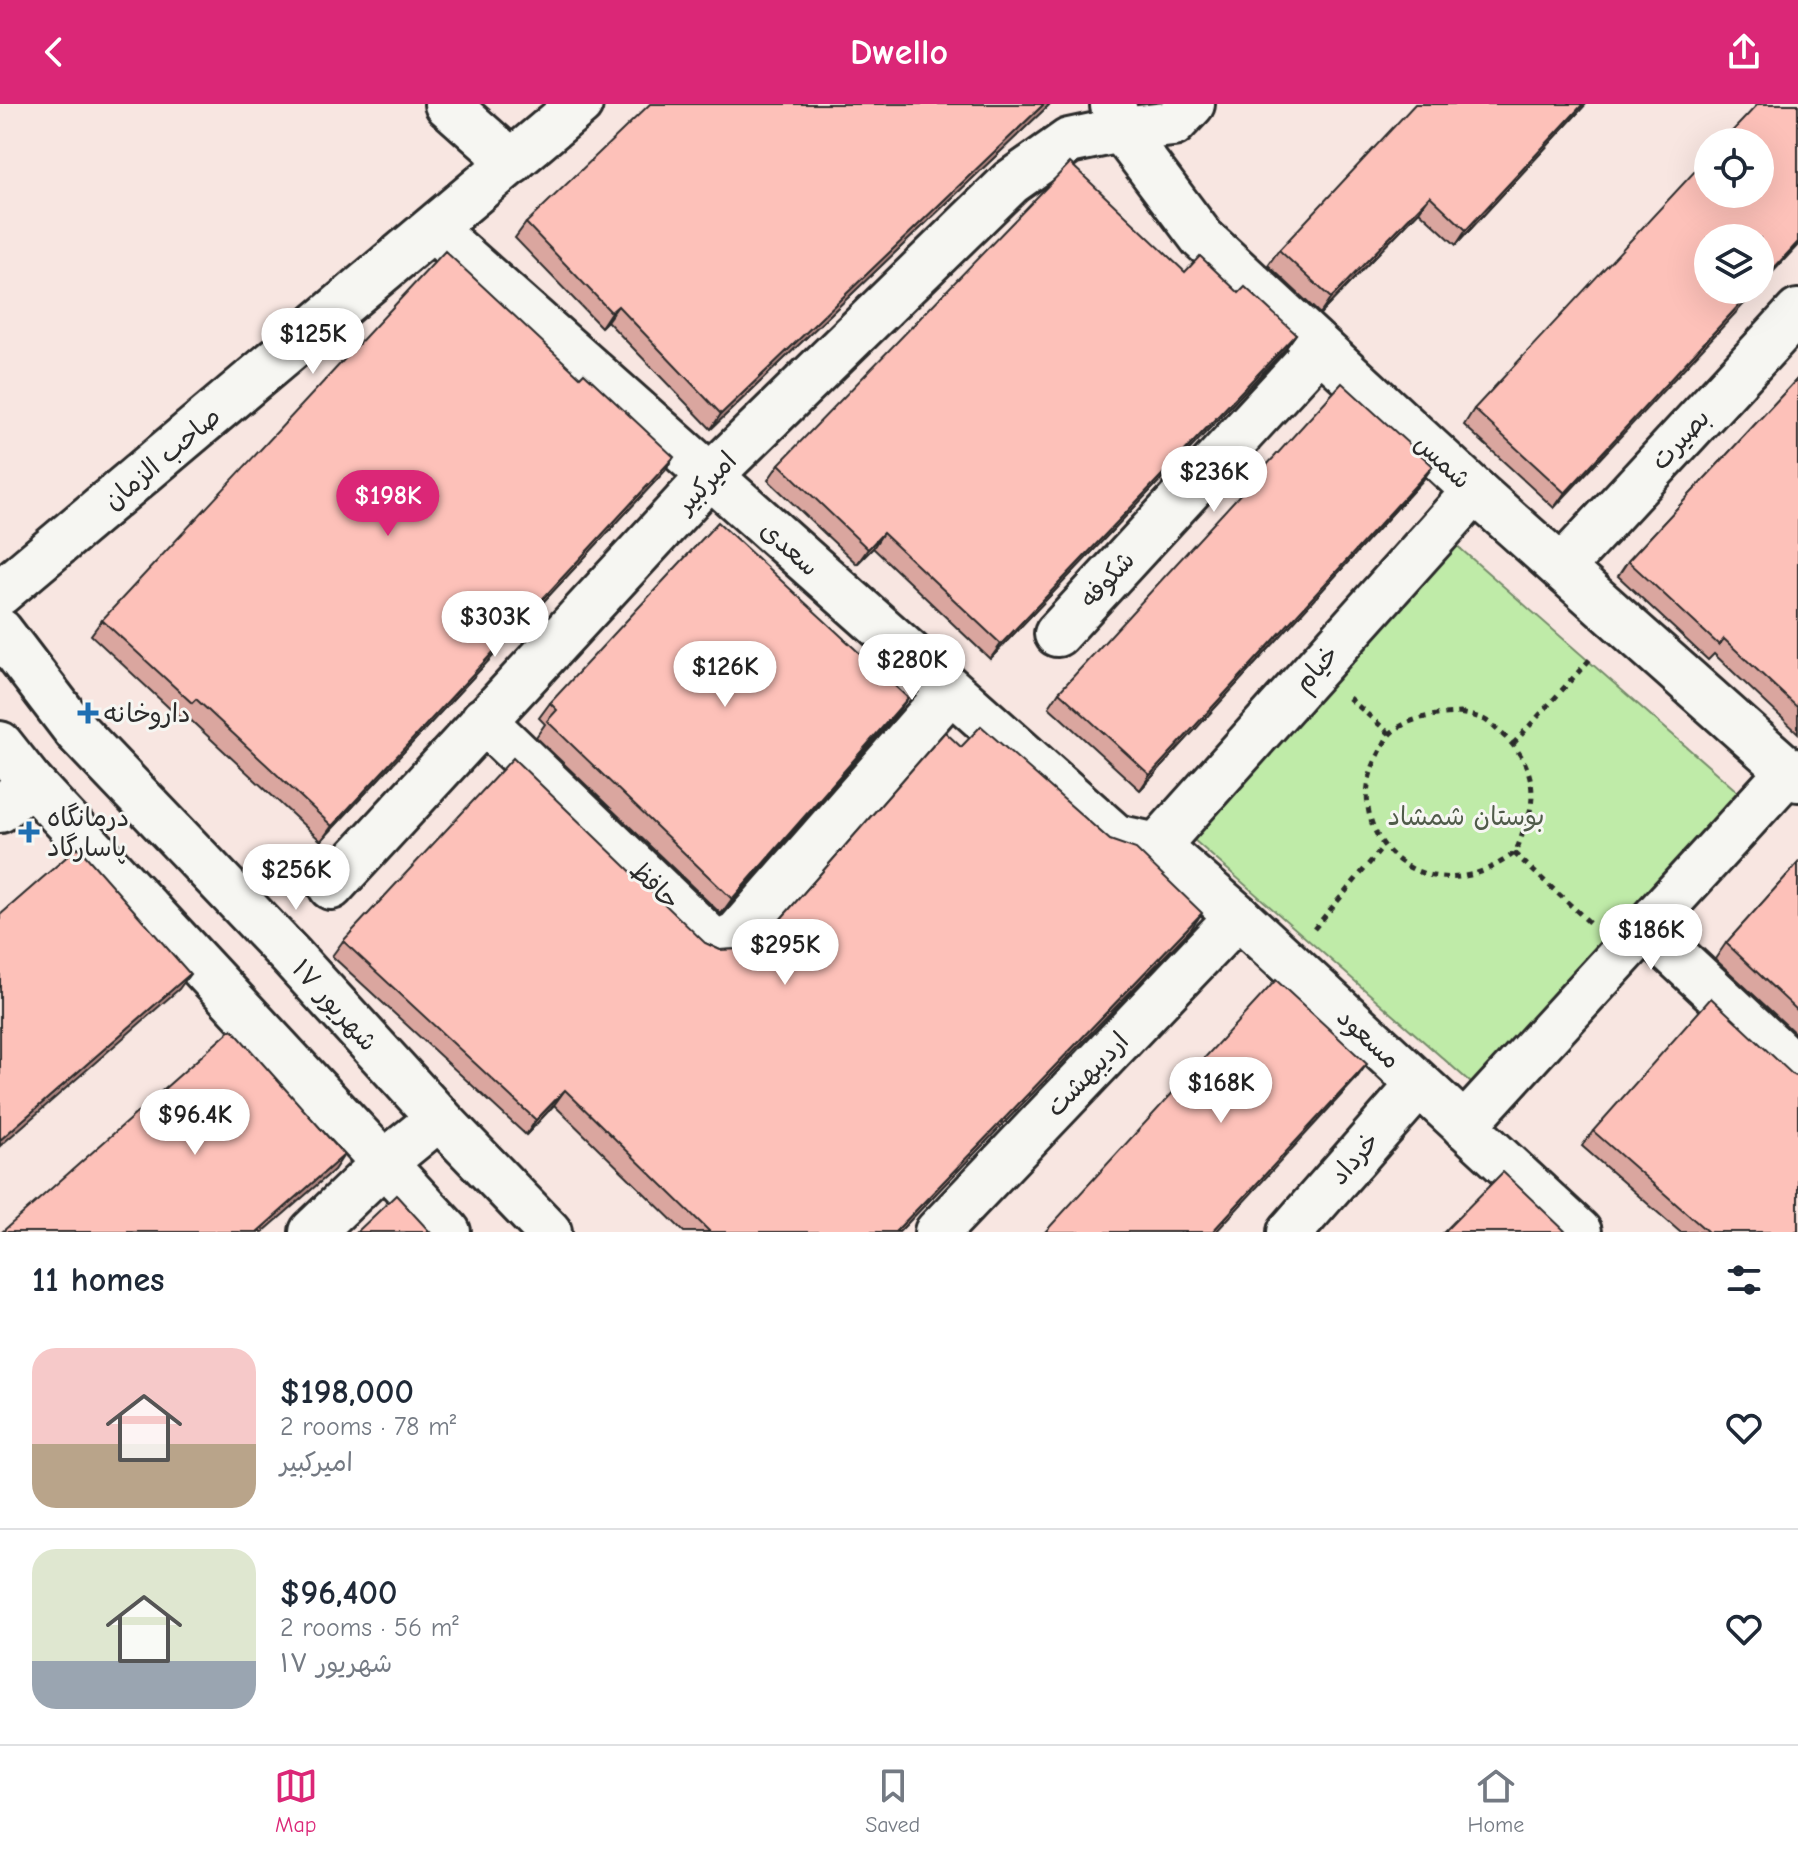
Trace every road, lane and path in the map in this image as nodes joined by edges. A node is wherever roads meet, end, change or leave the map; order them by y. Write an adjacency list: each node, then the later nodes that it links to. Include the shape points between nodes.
1 (447, 104): 5 (street)
2 (580, 104): 5 (street, صاحب الزمان)
3 (1192, 104): 4 (street, امیرکبیر, via 1173,124)
4 (1125, 113): 8 (street, شمس, via 1202,238); 9 (street, امیرکبیر, via 1069,141 1011,182)
5 (512, 162): 6 (street, صاحب الزمان)
6 (434, 230): 9 (street, سعدی); 12 (street, صاحب الزمان)
7 (1798, 312): 11 (street, بصیرت)
8 (1320, 348): 10 (street, شمس); 15 (street, شکوفه)
9 (709, 477): 17 (street, سعدی); 18 (street, امیرکبیر)
10 (1475, 491): 11 (street, شمس); 16 (street, خیام)
11 (1563, 566): 13 (street, شمس)
12 (0, 593)
13 (1624, 622): 21 (path); 22 (street, شمس)
14 (0, 631): 33 (street, ۱۷ شهریور, via 77,732)
15 (1057, 634)
16 (1316, 668): 19 (path); 24 (street, خیام)
17 (950, 691): 18 (street, حافظ, via 737,934 722,941 712,940); 24 (street, سعدی, via 1116,837)
18 (483, 720): 27 (street, امیرکبیر)
19 (1390, 734): 21 (path, via 1433,714 1460,713 1486,720); 25 (path, via 1372,766 1367,793 1370,820)
20 (0, 744): 23 (street)
21 (1513, 744): 26 (path, via 1524,757 1532,783 1532,811)
22 (1794, 775): 29 (street)
23 (15, 796): 35 (street)
24 (1157, 846): 28 (street, مسعود)
25 (1383, 847): 26 (path, via 1402,865 1427,876 1454,879 1482,873); 30 (path)
26 (1514, 853): 29 (path)
27 (331, 887)
28 (1238, 916): 30 (street, مسعود); 39 (street, اردیبهشت)
29 (1634, 940): 31 (street); 34 (street)
30 (1286, 962): 32 (street, مسعود)
31 (1798, 1070)
32 (1419, 1085): 34 (street, مسعود); 40 (street, خرداد)
33 (439, 1118): 35 (street); 38 (street, ۱۷ شهریور)
34 (1464, 1126): 41 (street, مسعود)
35 (384, 1163): 36 (street); 37 (street)
36 (312, 1232)
37 (448, 1232)
38 (549, 1232)
39 (937, 1232)
40 (1290, 1232)
41 (1579, 1232)

